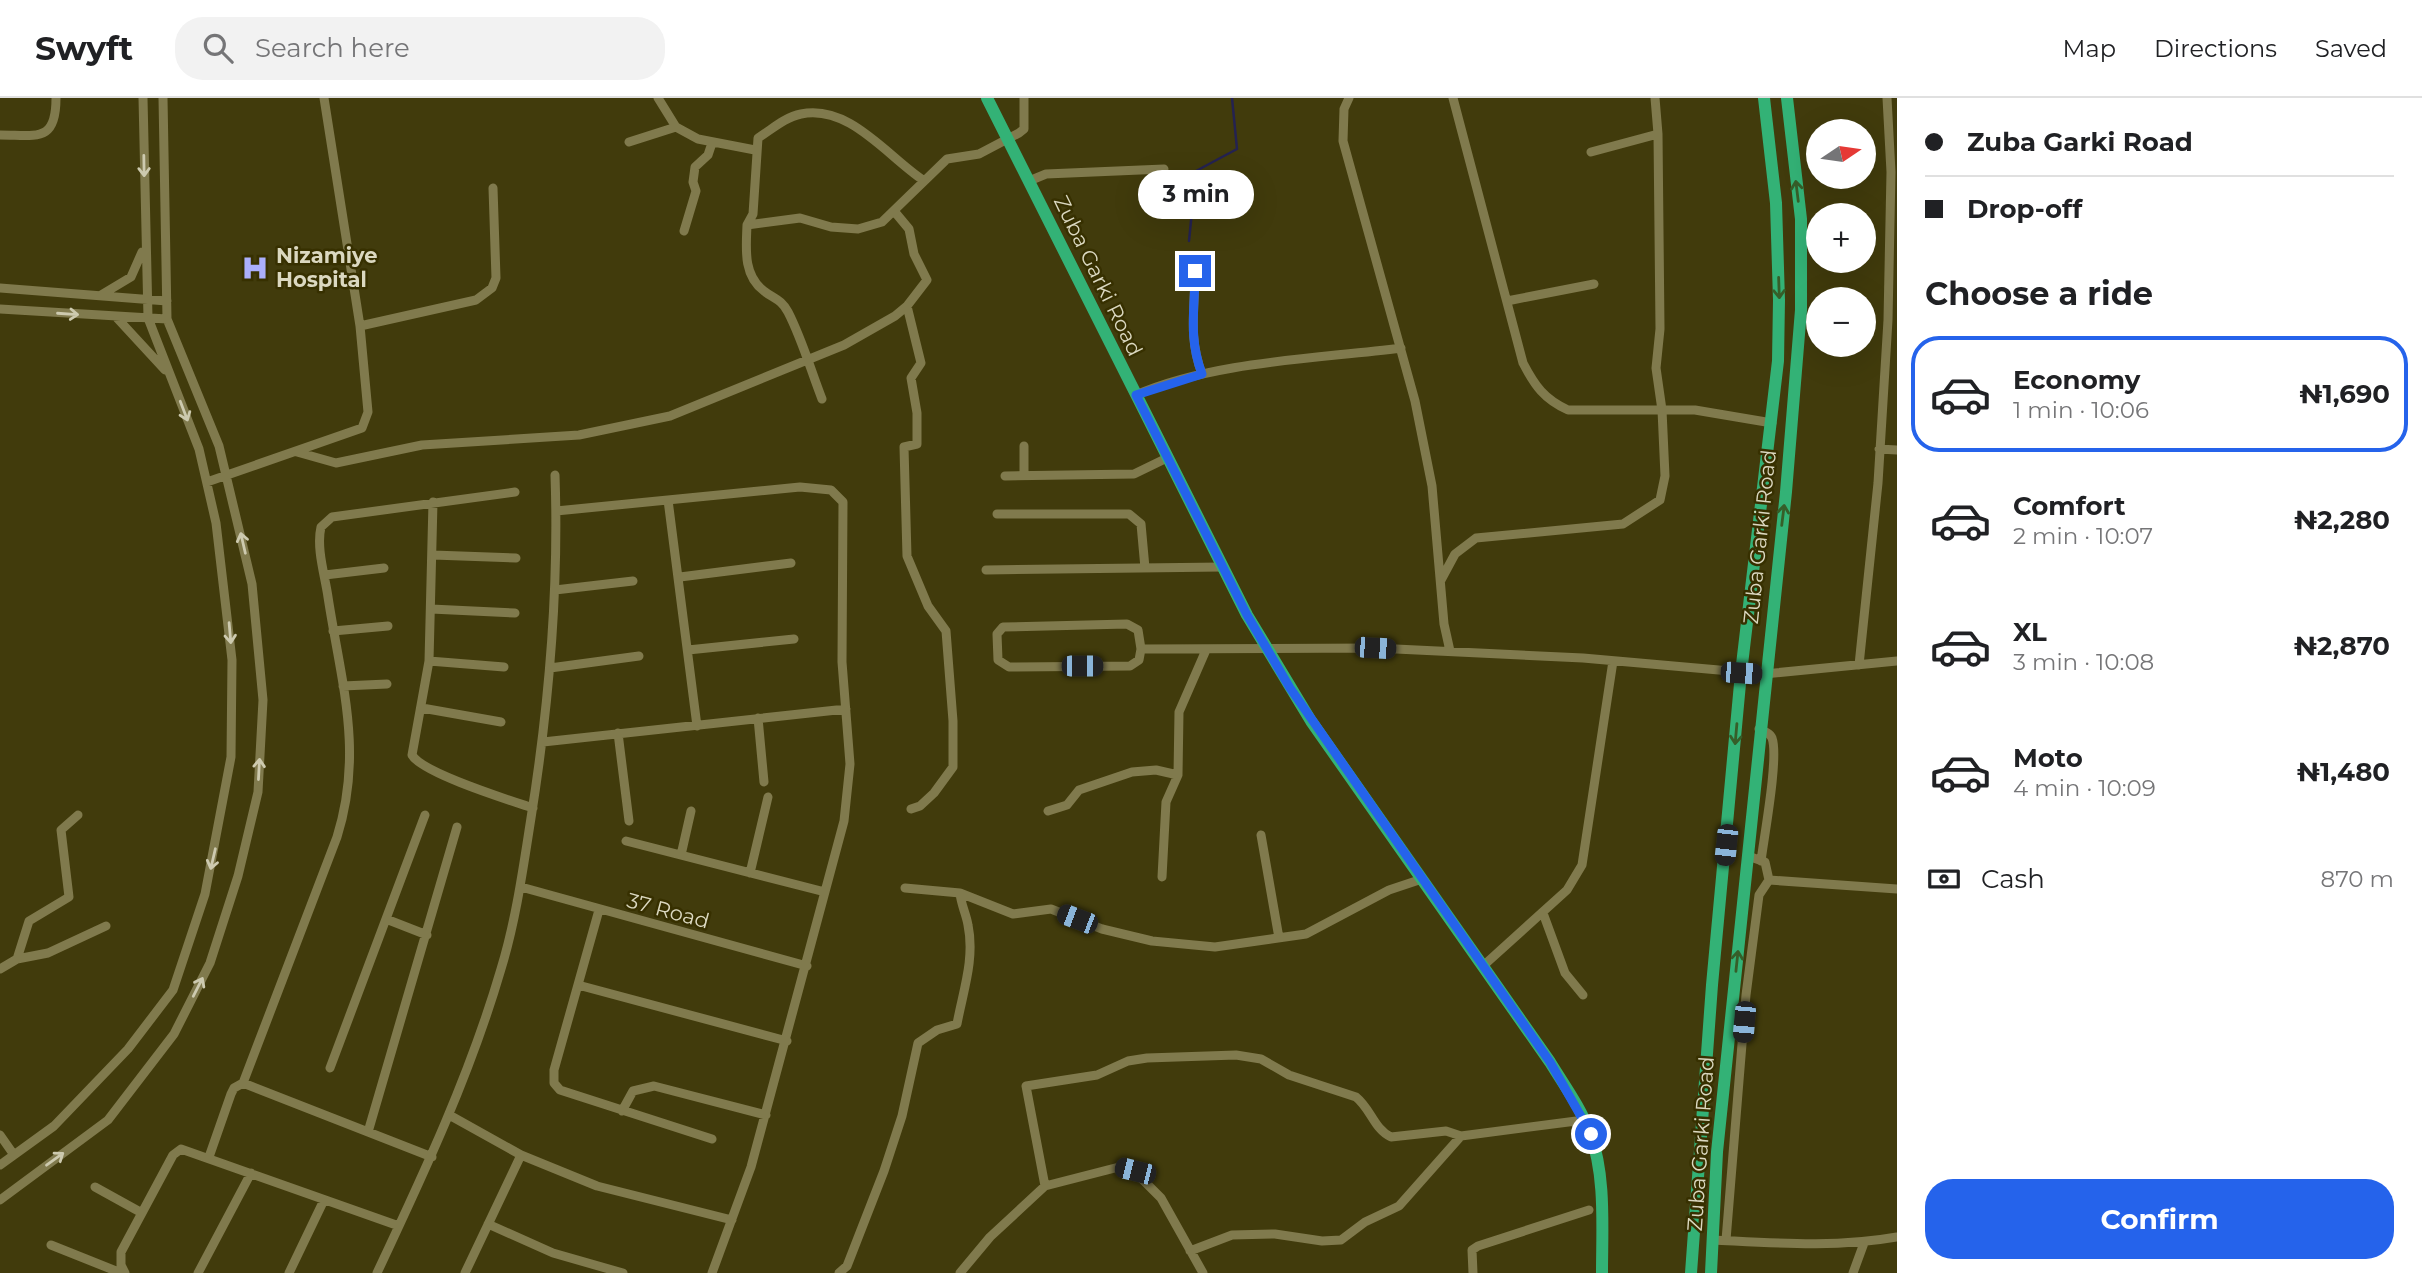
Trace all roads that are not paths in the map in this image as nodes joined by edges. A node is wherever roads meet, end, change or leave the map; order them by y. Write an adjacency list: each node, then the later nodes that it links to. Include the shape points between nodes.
1 (56, 98): 16 (street, via 50,130 41,135)
2 (143, 98): 29 (street, one-way to 29)
3 (163, 98): 36 (street)
4 (324, 98): 42 (street)
5 (658, 98): 14 (street)
6 (987, 98): 17 (main road, Zuba Garki Road)
7 (1024, 98): 17 (street, via 1024,129)
8 (1349, 98): 43 (street, via 1343,141)
9 (1453, 98): 35 (street)
10 (1655, 98): 15 (street)
11 (1764, 98): 50 (main road, Zuba Garki Road, one-way to 50, via 1776,203 1779,300)
12 (1787, 98): 96 (main road, Zuba Garki Road, one-way to 12, via 1801,310 1801,219)
13 (1887, 98): 52 (street, via 1891,172 1888,320)
14 (676, 127): 18 (street); 19 (street)
15 (1658, 134): 21 (street); 49 (street, via 1660,329 1656,368)
16 (0, 135)
17 (1008, 141): 23 (street, via 979,154 947,159); 24 (main road, Zuba Garki Road)
18 (629, 142)
19 (712, 143): 20 (street); 28 (street, via 708,155 695,167 696,191)
20 (755, 150): 23 (street, via 758,138 784,121 801,114 824,114 852,122); 27 (street, via 753,214)
21 (1591, 152)
22 (1164, 169): 24 (street, via 1046,174)
23 (923, 180): 26 (street)
24 (1029, 181): 47 (main road, Zuba Garki Road)
25 (493, 188): 42 (street, via 496,278 485,295)
26 (894, 211): 27 (street, via 882,222 858,229 800,218); 37 (street, via 909,229 927,280)
27 (747, 225): 44 (street, via 745,255 750,275 762,290 780,299)
28 (684, 231)
29 (145, 244): 33 (street, via 131,277); 34 (street)
30 (1195, 271): 45 (street, via 1192,334)
31 (1594, 284): 35 (street)
32 (0, 288): 33 (street)
33 (99, 296): 34 (street)
34 (146, 300): 36 (street); 40 (street)
35 (1507, 301): 49 (street, via 1524,363 1537,390 1550,402 1568,410)
36 (167, 302): 41 (street)
37 (907, 306): 44 (street, via 844,345); 110 (street, via 921,363 911,378 917,444 904,447 906,555 928,606 946,631 953,721 953,767 934,793)
38 (0, 309): 39 (street, one-way to 39)
39 (117, 318): 40 (street); 46 (street)
40 (148, 318): 41 (street); 46 (street)
41 (167, 319): 57 (street)
42 (360, 326): 54 (street, via 368,412 365,423 355,432)
43 (1401, 348): 45 (street); 75 (street, via 1432,486)
44 (806, 360): 48 (street); 54 (street, via 670,416 629,426 549,438 422,445 336,463)
45 (1202, 374): 47 (street)
46 (170, 376): 60 (street, one-way to 60)
47 (1136, 395): 55 (main road, Zuba Garki Road)
48 (822, 399)
49 (1662, 410): 50 (street, via 1695,410); 75 (street, via 1664,490 1660,500 1623,524 1485,535 1455,554)
50 (1772, 423): 95 (main road, Zuba Garki Road)
51 (1024, 446): 56 (street)
52 (1879, 449): 53 (street); 92 (street)
53 (1897, 450)
54 (297, 452): 57 (street)
55 (1167, 458): 56 (street, via 1134,474); 69 (main road, Zuba Garki Road)
56 (1024, 474): 59 (street)
57 (228, 475): 60 (street); 161 (street, one-way to 57, via 108,1120 174,1034 210,963 238,876 258,792 263,700 252,584)
58 (555, 475): 64 (street)
59 (1005, 476)
60 (207, 482): 153 (street, one-way to 153, via 226,590 232,660 231,757 205,894 173,990 128,1049 54,1126)
61 (514, 492): 63 (street)
62 (668, 500): 64 (street); 74 (street); 100 (street, via 800,488 831,490 839,497 845,511 842,662)
63 (433, 502): 66 (street); 73 (street, via 326,521 319,535)
64 (556, 511): 77 (street)
65 (997, 514): 71 (street, via 1136,517 1144,536)
66 (433, 555): 67 (street); 78 (street)
67 (516, 558)
68 (791, 563): 74 (street)
69 (1222, 567): 71 (street); 86 (main road, Zuba Garki Road)
70 (384, 568): 73 (street)
71 (1145, 568): 72 (street)
72 (986, 569)
73 (325, 575): 81 (street)
74 (680, 578): 84 (street)
75 (1441, 580): 87 (street)
76 (633, 581): 77 (street)
77 (555, 590): 94 (street)
78 (431, 609): 79 (street); 91 (street)
79 (515, 613)
80 (388, 626): 81 (street)
81 (333, 631): 98 (street)
82 (794, 639): 84 (street)
83 (1141, 649): 83 (street, via 1139,660 1130,666 1009,667 998,660 997,634 1011,626 1127,624 1138,630); 85 (street)
84 (688, 650): 103 (street)
85 (1206, 650): 86 (street); 106 (street, via 1179,712)
86 (1267, 650): 87 (street); 123 (main road, Zuba Garki Road)
87 (1450, 651): 89 (street)
88 (639, 656): 94 (street)
89 (1613, 661): 95 (street); 131 (street, via 1582,865 1567,890)
90 (1897, 661): 92 (street)
91 (429, 662): 93 (street); 99 (street)
92 (1859, 665): 96 (street)
93 (504, 667)
94 (550, 668): 105 (street)
95 (1741, 673): 96 (street); 185 (main road, Zuba Garki Road, one-way to 185)
96 (1764, 674): 120 (main road, Zuba Garki Road)
97 (387, 684): 98 (street)
98 (343, 686): 144 (street, via 351,746 343,818)
99 (422, 708): 102 (street); 109 (street, via 412,745 415,761)
100 (846, 709): 101 (street); 128 (street, via 849,789)
101 (758, 718): 103 (street); 107 (street)
102 (501, 723)
103 (697, 726): 104 (street)
104 (618, 733): 105 (street); 115 (street)
105 (543, 742): 109 (street)
106 (1178, 775): 112 (street, via 1156,770 1132,772 1079,790 1067,805); 122 (street, via 1166,802)
107 (764, 782)
108 (768, 797): 121 (street)
109 (533, 808): 125 (street)
110 (911, 809)
111 (691, 811): 119 (street)
112 (1048, 811)
113 (78, 815): 136 (street, via 61,830 69,897 29,921)
114 (425, 815): 132 (street)
115 (629, 821)
116 (457, 827): 134 (street)
117 (1261, 835): 135 (street)
118 (626, 841): 119 (street)
119 (681, 855): 121 (street)
120 (1754, 858): 124 (street, via 1769,871); 169 (main road, Zuba Garki Road, one-way to 120, via 1717,1152)
121 (750, 873): 128 (street)
122 (1162, 877)
123 (1422, 879): 135 (street, via 1389,890 1313,932); 138 (main road, Zuba Garki Road)
124 (1769, 880): 127 (street); 169 (street, via 1759,895)
125 (521, 887): 130 (street, 37 Road); 147 (street, via 503,965)
126 (905, 888): 129 (street)
127 (1897, 889)
128 (825, 892): 137 (street)
129 (960, 893): 135 (street, via 1013,914 1051,909 1102,929 1152,941 1215,947); 180 (street, via 968,925 969,980 957,1024 918,1042 884,1171 847,1266)
130 (599, 910): 137 (street, 37 Road); 140 (street)
131 (1543, 913): 138 (street); 141 (street, via 1565,973)
132 (386, 919): 134 (street); 143 (street)
133 (106, 926): 136 (street, via 48,953)
134 (427, 936): 149 (street)
135 (1279, 938)
136 (17, 959): 139 (street)
137 (807, 966): 142 (street)
138 (1483, 966): 148 (main road, Zuba Garki Road)
139 (0, 969)
140 (578, 985): 142 (street); 145 (street, via 554,1083 560,1090)
141 (1583, 995)
142 (787, 1041): 146 (street)
143 (330, 1068)
144 (243, 1083): 149 (street); 155 (street, via 231,1094)
145 (622, 1111): 146 (street, via 633,1091 654,1086); 152 (street)
146 (766, 1115): 165 (street)
147 (450, 1116): 154 (street); 156 (street)
148 (1584, 1120): 151 (street); 184 (main road, Zuba Garki Road, via 1600,1183)
149 (368, 1132): 156 (street)
150 (0, 1135): 153 (street)
151 (1461, 1136): 159 (street, via 1446,1131 1391,1137 1376,1126 1356,1097 1289,1075 1261,1059 1236,1055 1147,1058 1097,1075 1026,1086); 172 (street, via 1399,1206 1341,1240 1232,1235)
152 (712, 1139)
153 (14, 1155): 157 (street)
154 (521, 1155): 165 (street, via 597,1186); 166 (street)
155 (209, 1157): 158 (street); 164 (street, via 177,1151)
156 (432, 1157): 167 (street)
157 (0, 1166)
158 (251, 1173): 162 (street); 174 (street)
159 (1045, 1186): 172 (street, via 1109,1168 1135,1171 1161,1198); 181 (street, via 990,1237)
160 (95, 1187): 164 (street)
161 (0, 1200)
162 (324, 1200): 167 (street); 175 (street)
163 (1589, 1210): 183 (street, via 1478,1246 1472,1250)
164 (142, 1213): 173 (street, via 121,1252)
165 (732, 1220): 179 (street)
166 (488, 1224): 177 (street); 178 (street, via 553,1253)
167 (398, 1226): 176 (street)
168 (1897, 1237): 170 (street)
169 (1719, 1240): 170 (street); 186 (main road, Zuba Garki Road)
170 (1864, 1243): 187 (street)
171 (51, 1245): 173 (street)
172 (1190, 1251): 182 (street)
173 (123, 1273)
174 (198, 1273)
175 (289, 1273)
176 (377, 1273)
177 (465, 1273)
178 (623, 1273)
179 (712, 1273)
180 (839, 1273)
181 (960, 1273)
182 (1203, 1273)
183 (1473, 1273)
184 (1602, 1273)
185 (1691, 1273)
186 (1711, 1273)
187 (1853, 1273)

